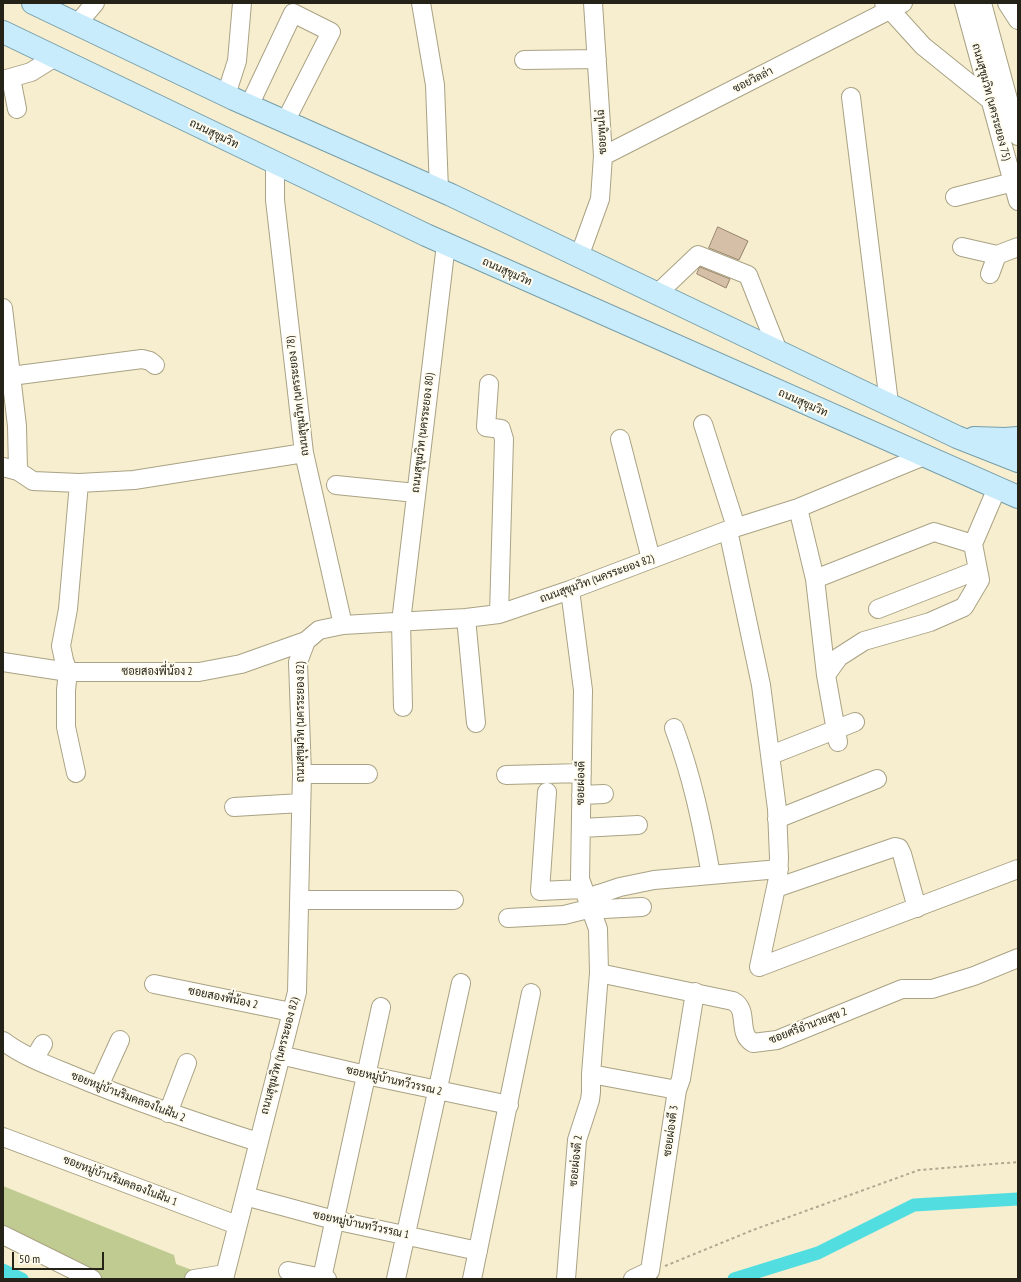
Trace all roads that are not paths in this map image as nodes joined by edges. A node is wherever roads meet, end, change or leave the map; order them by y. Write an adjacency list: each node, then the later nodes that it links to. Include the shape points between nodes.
1 (33, 3): 11 (main road)
2 (95, 3): 11 (street)
3 (242, 3): 17 (street, via 238,61)
4 (420, 3): 27 (street, via 435,85)
5 (593, 3): 14 (street, ซอยพูนไฉ่)
6 (964, 3): 19 (street, ถนนสุขุมวิท (นครระยอง 75))
7 (982, 3): 23 (street, ถนนสุขุมวิท (นครระยอง 75))
8 (1007, 3): 10 (street)
9 (892, 5): 19 (street, via 923,46); 24 (street, ซอยวิลล่า)
10 (1018, 20)
11 (77, 24): 17 (main road)
12 (3, 32): 13 (main road, ถนนสุขุมวิท)
13 (55, 57): 16 (street, via 31,72); 25 (main road, ถนนสุขุมวิท)
14 (597, 59): 15 (street); 24 (street, ซอยพูนไฉ่)
15 (524, 60)
16 (7, 79): 21 (street)
17 (226, 95): 20 (main road)
18 (852, 97): 42 (street)
19 (990, 100): 26 (street, ถนนสุขุมวิท (นครระยอง 75))
20 (249, 106): 22 (main road); 22 (street, via 293,13 331,32)
21 (17, 109)
22 (285, 122): 27 (main road)
23 (1018, 136)
24 (603, 156): 34 (street, ซอยพูนไฉ่, via 600,199)
25 (275, 164): 30 (main road, ถนนสุขุมวิท); 47 (street, ถนนสุขุมวิท (นครระยอง 78), via 275,200)
26 (1013, 182): 28 (street); 29 (street, ถนนสุขุมวิท (นครระยอง 75))
27 (439, 190): 34 (main road)
28 (955, 197)
29 (1018, 200)
30 (446, 244): 48 (main road, ถนนสุขุมวิท); 54 (street, ถนนสุขุมวิท (นครระยอง 80))
31 (962, 247): 33 (street)
32 (1018, 248): 33 (street)
33 (997, 255): 35 (street)
34 (579, 257): 36 (main road)
35 (990, 274)
36 (657, 294): 38 (main road); 38 (street, via 698,255 748,275)
37 (3, 308): 40 (street)
38 (778, 351): 42 (main road)
39 (155, 365): 40 (street, via 142,359)
40 (11, 376): 50 (street, via 17,426)
41 (488, 384): 64 (street, via 486,427 501,429 504,439)
42 (889, 403): 44 (main road)
43 (703, 424): 57 (street)
44 (957, 437): 45 (main road); 49 (main road)
45 (1018, 438)
46 (620, 439): 59 (street)
47 (304, 453): 51 (street, via 134,480); 67 (street, ถนนสุขุมวิท (นครระยอง 78))
48 (924, 456): 53 (main road, ถนนสุขุมวิท); 56 (street, ถนนสุขุมวิท (นครระยอง 82))
49 (1018, 460)
50 (10, 469): 51 (street, via 33,481)
51 (79, 483): 70 (street, via 68,609 62,646)
52 (336, 485): 54 (street)
53 (996, 488): 55 (main road, ถนนสุขุมวิท); 58 (street)
54 (416, 493): 66 (street, ถนนสุขุมวิท (นครระยอง 80))
55 (1018, 497)
56 (798, 508): 57 (street, ถนนสุขุมวิท (นครระยอง 82)); 61 (street)
57 (732, 529): 59 (street, ถนนสุขุมวิท (นครระยอง 82)); 77 (street, via 761,685)
58 (973, 544): 60 (street); 61 (street, via 934,532)
59 (652, 559): 62 (street, ถนนสุขุมวิท (นครระยอง 82))
60 (978, 570): 63 (street); 71 (street, via 980,580 964,607 930,622 864,641 839,657)
61 (815, 579): 71 (street)
62 (570, 590): 64 (street, ถนนสุขุมวิท (นครระยอง 82)); 81 (street, ซอยผ่องดี, via 583,690)
63 (878, 609)
64 (499, 614): 65 (street, ถนนสุขุมวิท (นครระยอง 82))
65 (466, 618): 66 (street, ถนนสุขุมวิท (นครระยอง 82)); 73 (street)
66 (401, 622): 67 (street, ถนนสุขุมวิท (นครระยอง 82)); 72 (street, ถนนสุขุมวิท (นครระยอง 80))
67 (342, 625): 68 (street, ถนนสุขุมวิท (นครระยอง 82), via 319,630)
68 (306, 641): 70 (street, ซอยสองพี่น้อง 2, via 241,664 206,671); 79 (street, ถนนสุขุมวิท (นครระยอง 82), via 298,662)
69 (3, 662): 70 (street, ซอยสองพี่น้อง 2)
70 (68, 672): 78 (street, via 66,727)
71 (826, 675): 76 (street)
72 (403, 707)
73 (476, 722)
74 (855, 722): 76 (street)
75 (674, 728): 94 (street, via 687,763 700,814)
76 (836, 735): 77 (street)
77 (771, 755): 89 (street)
78 (76, 772)
79 (302, 774): 80 (street); 87 (street, ถนนสุขุมวิท (นครระยอง 82))
80 (368, 774)
81 (582, 774): 82 (street); 86 (street, ซอยผ่องดี)
82 (506, 775)
83 (877, 779): 89 (street)
84 (547, 792): 96 (street, via 540,892)
85 (604, 794): 86 (street)
86 (581, 795): 91 (street, ซอยผ่องดี)
87 (300, 803): 88 (street); 97 (street, ถนนสุขุมวิท (นครระยอง 82))
88 (234, 807)
89 (777, 819): 92 (street)
90 (638, 825): 91 (street)
91 (580, 828): 96 (street, ซอยผ่องดี, via 580,879)
92 (779, 869): 94 (street); 95 (street)
93 (1018, 869): 100 (street)
94 (711, 875): 96 (street, via 637,883)
95 (776, 888): 100 (street, via 895,846 902,854); 100 (street, via 760,967)
96 (590, 897): 99 (street, via 604,909); 101 (street, via 564,915); 103 (street, ซอยผ่องดี, via 598,929)
97 (299, 900): 98 (street); 109 (street, ถนนสุขุมวิท (นครระยอง 82), via 297,992)
98 (454, 900)
99 (642, 907)
100 (917, 908)
101 (508, 918)
102 (1018, 958): 106 (street, ซอยศรีอำนวยสุข 2, via 974,976 932,989 902,989 783,1038 758,1043 746,1038 742,1012 737,1003)
103 (599, 973): 106 (street, ซอยศรีอำนวยสุข 2); 114 (street, ซอยผ่องดี 2)
104 (461, 983): 118 (street)
105 (154, 984): 109 (street, ซอยสองพี่น้อง 2)
106 (695, 992): 117 (street, ซอยผ่องดี 3)
107 (531, 993): 119 (street)
108 (381, 1007): 115 (street)
109 (291, 1012): 112 (street, ถนนสุขุมวิท (นครระยอง 82))
110 (120, 1040): 116 (street)
111 (3, 1041): 116 (street, ซอยหมู่บ้านริมคลองในฝัน 2, via 38,1052)
112 (280, 1055): 115 (street, ซอยหมู่บ้านทวีวรรณ 2); 122 (street, ถนนสุขุมวิท (นครระยอง 82))
113 (187, 1063): 120 (street)
114 (590, 1074): 117 (street); 136 (street, ซอยผ่องดี 2, via 590,1100 578,1132 576,1148)
115 (366, 1075): 118 (street, ซอยหมู่บ้านทวีวรรณ 2); 124 (street)
116 (98, 1086): 120 (street, ซอยหมู่บ้านริมคลองในฝัน 2)
117 (677, 1090): 137 (street, ซอยผ่องดี 3, via 650,1272)
118 (437, 1091): 119 (street, ซอยหมู่บ้านทวีวรรณ 2); 127 (street)
119 (508, 1105): 128 (street)
120 (168, 1113): 122 (street, ซอยหมู่บ้านริมคลองในฝัน 2)
121 (3, 1137): 125 (street, ซอยหมู่บ้านริมคลองในฝัน 1)
122 (258, 1142): 123 (street, ถนนสุขุมวิท (นครระยอง 82))
123 (245, 1196): 124 (street, ซอยหมู่บ้านทวีวรรณ 1); 125 (street, ถนนสุขุมวิท (นครระยอง 82))
124 (334, 1220): 127 (street, ซอยหมู่บ้านทวีวรรณ 1); 133 (street)
125 (237, 1225): 130 (street, ถนนสุขุมวิท (นครระยอง 82))
126 (3, 1235): 131 (street)
127 (405, 1235): 128 (street, ซอยหมู่บ้านทวีวรรณ 1); 134 (street)
128 (478, 1250): 135 (street)
129 (288, 1271): 133 (street)
130 (224, 1277): 132 (street)
131 (92, 1279)
132 (194, 1279)
133 (324, 1279)
134 (396, 1279)
135 (472, 1279)
136 (566, 1279)
137 (633, 1279)

